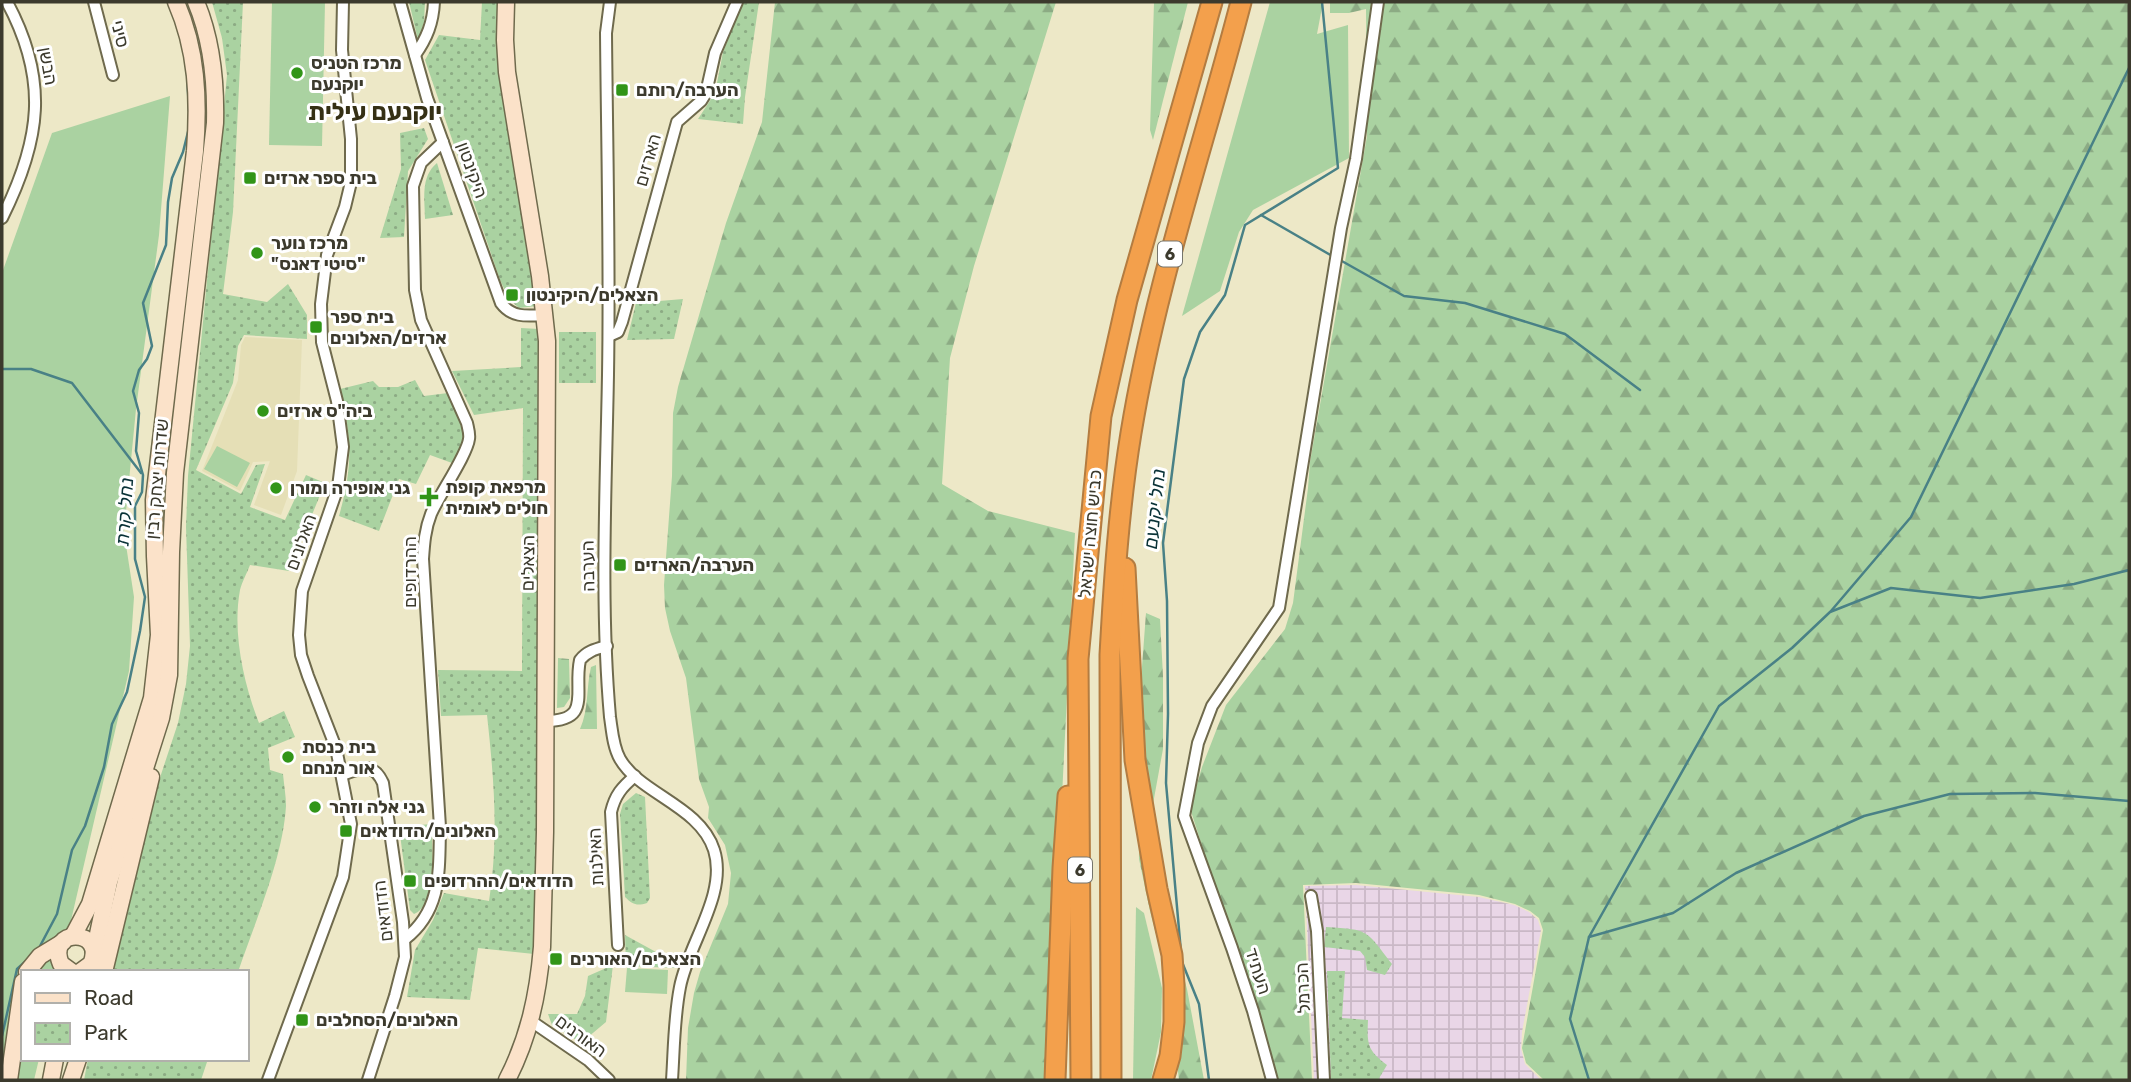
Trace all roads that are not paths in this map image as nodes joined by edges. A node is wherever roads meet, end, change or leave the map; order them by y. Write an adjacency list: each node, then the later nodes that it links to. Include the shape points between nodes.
1 (7, 2): 17 (street, הבשן, via 27,46 35,97 30,149)
2 (94, 2): 15 (street, סיני)
3 (176, 2): 28 (main road, שדרות יצחק רבין, via 192,53 197,111 154,500 158,658 148,717 90,904)
4 (196, 2): 23 (main road, שדרות יצחק רבין, via 214,73 215,123 174,482 171,655)
5 (343, 2): 25 (street, האלונים, via 351,182 327,255 321,304 322,342 343,447 338,487 309,566 299,612 301,655)
6 (400, 2): 14 (street, היקינטון)
7 (434, 2): 14 (street, via 431,27)
8 (506, 2): 18 (main road, הצאלים, via 507,72)
9 (610, 2): 19 (street, הערבה, via 606,33)
10 (737, 2): 19 (street, הארזים, via 715,53 706,93 677,122 622,322 618,332)
11 (1212, 2): 22 (highway, כביש חוצה ישראל / 6, via 1114,352 1101,416)
12 (1241, 2): 20 (highway, כביש חוצה ישראל / 6, via 1167,264 1130,434)
13 (1378, 2): 55 (street, העתיד, via 1356,159 1279,608 1212,706 1198,743 1184,816 1241,973)
14 (415, 55): 16 (street, היקינטון)
15 (113, 75)
16 (443, 142): 18 (street, היקינטון, via 501,303 515,315); 29 (street, ההרדופים, via 421,163 413,186 415,290 421,320 467,423 469,438 430,517 425,538 439,865 428,915)
17 (2, 218)
18 (544, 315): 24 (main road, הצאלים, via 548,454)
19 (609, 336): 21 (street, הערבה, via 604,488)
20 (1121, 511): 53 (highway, כביש חוצה ישראל / 6, via 1110,655); 54 (highway, via 1135,760 1172,954 1174,1022)
21 (607, 646): 24 (street, via 580,660 575,713 567,719); 26 (street, הערבה, via 615,744)
22 (1078, 659): 51 (highway, via 1063,868); 52 (highway, כביש חוצה ישראל / 6)
23 (165, 699): 31 (main road, שדרות יצחק רבין, via 109,882); 35 (main road)
24 (545, 721): 37 (main road, הצאלים, via 542,947)
25 (342, 775): 29 (street, הדודאים, via 372,769 383,783); 46 (street, האלונים, via 351,824 343,877)
26 (635, 776): 30 (street, האילנות, via 615,797 611,812); 50 (street, הערבה, via 695,822 709,838 717,866 716,887 680,986)
27 (1311, 895): 56 (street, הכרמל)
28 (68, 939): 31 (main road, via 79,936 89,942); 32 (main road, via 40,956); 34 (main road, via 58,952)
29 (405, 939): 47 (street, הדודאים, via 402,975)
30 (618, 945)
31 (94, 953): 34 (main road, via 94,958)
32 (29, 970)
33 (42, 970): 34 (main road, via 52,964)
34 (74, 970)
35 (104, 970)
36 (21, 996): 42 (main road)
37 (531, 1021): 48 (main road, הצאלים); 49 (street, האורנים)
38 (21, 1054): 43 (main road)
39 (55, 1061): 44 (main road)
40 (71, 1061): 45 (main road)
41 (77, 1061): 45 (main road)
42 (9, 1080)
43 (17, 1080)
44 (51, 1080)
45 (69, 1080)
46 (268, 1080)
47 (368, 1080)
48 (507, 1080)
49 (609, 1080)
50 (672, 1080)
51 (1055, 1080)
52 (1081, 1080)
53 (1111, 1080)
54 (1163, 1080)
55 (1272, 1080)
56 (1324, 1080)

